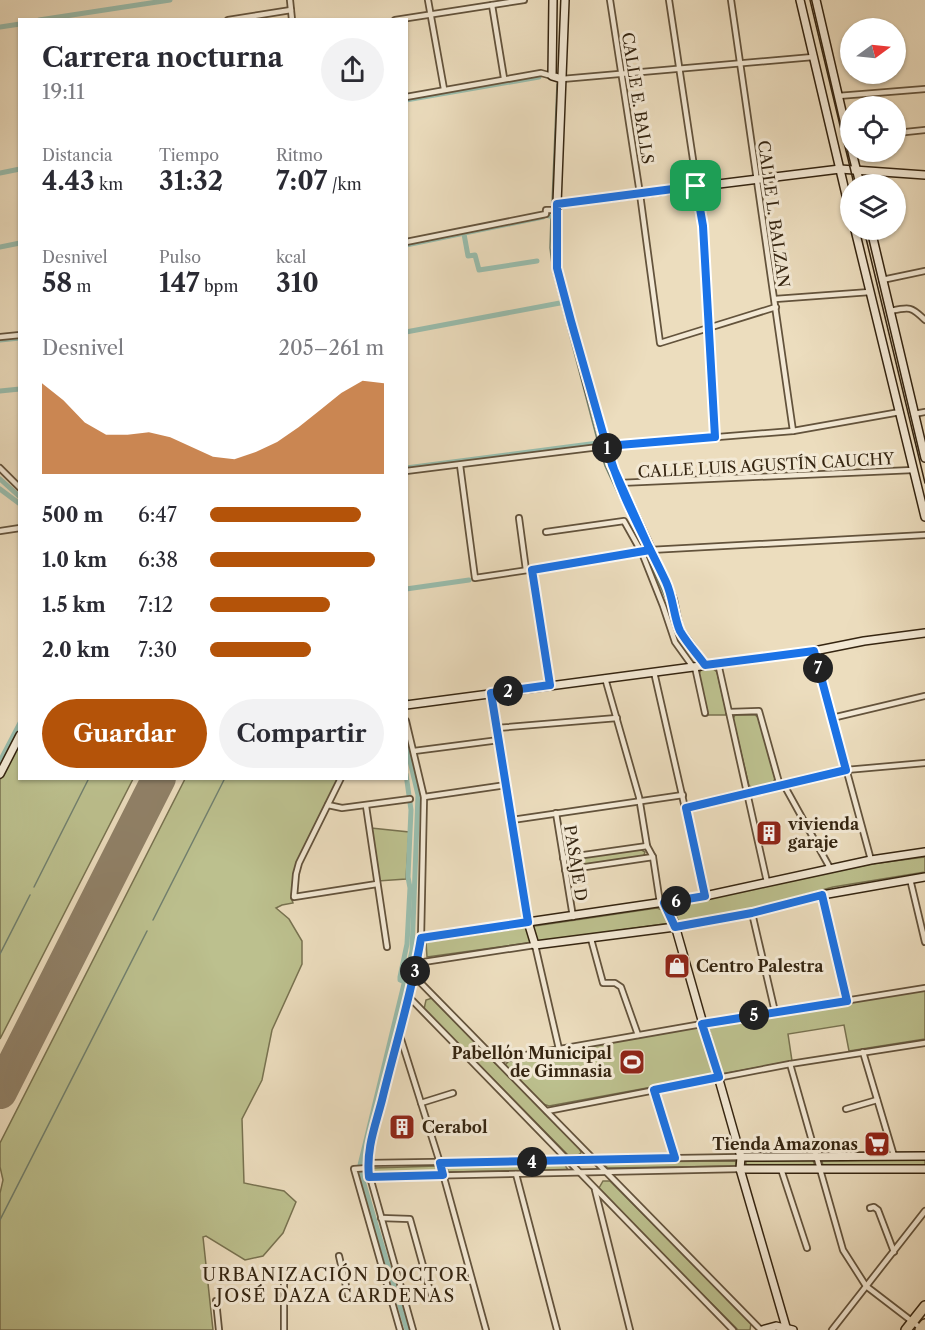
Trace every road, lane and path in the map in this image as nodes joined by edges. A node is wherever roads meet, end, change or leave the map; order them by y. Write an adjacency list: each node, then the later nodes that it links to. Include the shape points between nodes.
1 (290, 0): 12 (street)
2 (428, 0): 13 (street)
3 (524, 0): 11 (street)
4 (553, 0): 21 (street)
5 (565, 0): 23 (street)
6 (610, 0): 20 (street, CALLE E. BALLS)
7 (669, 0): 19 (street)
8 (731, 0): 18 (street, CALLE L. BALZAN)
9 (800, 0): 17 (street)
10 (816, 0): 26 (street)
11 (492, 5): 13 (street); 22 (street)
12 (291, 10): 14 (street); 15 (street)
13 (431, 14): 16 (street); 24 (street)
14 (246, 18)
15 (292, 18)
16 (406, 18)
17 (813, 57): 18 (street); 33 (street)
18 (741, 63): 19 (street); 37 (street, CALLE L. BALZAN)
19 (679, 69): 20 (street); 38 (street)
20 (622, 74): 23 (street); 39 (street, CALLE E. BALLS)
21 (552, 76): 22 (street, via 541,73); 23 (street)
22 (504, 78): 24 (street)
23 (562, 79): 40 (street)
24 (444, 89): 27 (street)
25 (925, 89): 26 (street)
26 (838, 96): 28 (street)
27 (408, 97)
28 (840, 103)
29 (925, 130): 30 (street)
30 (906, 131)
31 (854, 162): 32 (street)
32 (856, 168): 33 (street); 35 (street); 36 (street)
33 (840, 169): 34 (street); 37 (street)
34 (841, 174)
35 (858, 174)
36 (925, 175)
37 (757, 178): 38 (street); 47 (street, CALLE L. BALZAN)
38 (696, 186): 39 (street); 51 (street, via 703,226)
39 (640, 194): 40 (street); 51 (street, CALLE E. BALLS, via 660,343)
40 (557, 207): 43 (street); 59 (street, via 557,268)
41 (857, 240): 46 (street)
42 (873, 240): 45 (street)
43 (408, 242)
44 (925, 271): 45 (street)
45 (882, 280): 49 (street)
46 (870, 292): 47 (street); 54 (street)
47 (775, 299): 48 (street, CALLE L. BALZAN)
48 (776, 307): 51 (street); 57 (street, CALLE L. BALZAN)
49 (890, 311): 50 (street, via 909,307); 56 (street)
50 (925, 320)
51 (710, 328): 58 (street)
52 (18, 335): 53 (street)
53 (0, 337)
54 (900, 412): 57 (street); 63 (street)
55 (925, 412): 56 (street)
56 (914, 414): 60 (street)
57 (793, 431): 58 (street)
58 (715, 437): 59 (street)
59 (607, 446): 61 (street); 65 (street)
60 (925, 458)
61 (460, 465): 64 (street); 75 (street, via 475,578)
62 (0, 468): 66 (street)
63 (913, 470): 65 (street, CALLE LUIS AGUSTÍN CAUCHY); 67 (street)
64 (408, 471)
65 (619, 483): 73 (street)
66 (18, 486)
67 (925, 517)
68 (519, 518): 75 (street)
69 (18, 528): 70 (street)
70 (0, 531)
71 (546, 532): 74 (street, via 624,521)
72 (925, 535): 73 (street)
73 (650, 550): 74 (street); 79 (street, via 670,592 680,629)
74 (642, 553): 75 (street); 80 (street, via 675,642)
75 (529, 570): 83 (street)
76 (925, 633): 77 (street)
77 (814, 651): 78 (street); 89 (street)
78 (718, 663): 79 (street); 87 (street)
79 (705, 665): 80 (street)
80 (694, 667): 81 (street); 88 (street)
81 (654, 672): 82 (street); 103 (street)
82 (605, 678): 83 (street); 90 (street)
83 (550, 685): 84 (street)
84 (491, 693): 86 (street); 92 (street)
85 (925, 696): 89 (street)
86 (408, 705)
87 (729, 712): 101 (street, via 759,711); 102 (street)
88 (705, 713)
89 (832, 717): 97 (street)
90 (617, 718): 92 (street); 106 (street)
91 (408, 728): 95 (street)
92 (497, 728): 94 (street)
93 (18, 739): 98 (street)
94 (499, 740): 95 (street); 100 (street)
95 (414, 751): 104 (street)
96 (925, 763): 97 (street)
97 (846, 770): 101 (street); 116 (street)
98 (0, 774)
99 (340, 780): 107 (street)
100 (506, 785): 104 (street); 111 (street)
101 (782, 786): 102 (street); 117 (street)
102 (748, 794): 109 (street); 121 (street)
103 (683, 795): 106 (street); 109 (street)
104 (424, 797): 130 (street)
105 (410, 799): 108 (street)
106 (640, 802): 110 (street); 112 (street)
107 (328, 805): 108 (street); 122 (street, via 299,863 294,897)
108 (366, 806): 122 (street)
109 (686, 808): 124 (street)
110 (556, 813): 111 (street); 115 (street, PASAJE D)
111 (512, 820): 128 (street)
112 (647, 846): 114 (street); 115 (street)
113 (925, 852): 116 (street)
114 (653, 857): 118 (street); 125 (street)
115 (562, 858): 118 (street, PASAJE D)
116 (872, 860): 117 (street)
117 (830, 868): 121 (street)
118 (566, 870): 127 (street, PASAJE D)
119 (925, 877): 120 (street)
120 (910, 879): 123 (street); 132 (street)
121 (767, 882): 124 (street)
122 (377, 884): 134 (street)
123 (822, 895): 126 (street); 139 (street)
124 (705, 896): 125 (street)
125 (662, 903): 127 (street); 129 (street)
126 (752, 913): 129 (street); 140 (street)
127 (573, 917): 128 (street)
128 (528, 922): 130 (street); 133 (street)
129 (675, 927): 131 (street); 141 (street)
130 (421, 938): 135 (street)
131 (591, 939): 133 (street); 143 (street, via 603,983 621,987)
132 (925, 942)
133 (535, 945): 135 (street); 145 (street)
134 (387, 947)
135 (417, 963): 136 (street)
136 (414, 976): 138 (street); 147 (street)
137 (925, 988): 139 (street)
138 (409, 997): 142 (street); 162 (street)
139 (847, 1001): 140 (street)
140 (775, 1012): 141 (street)
141 (702, 1024): 143 (street); 149 (street)
142 (399, 1031): 153 (street); 164 (street)
143 (638, 1035): 145 (street)
144 (925, 1043): 146 (street)
145 (559, 1049): 147 (street)
146 (863, 1052): 148 (street); 152 (street)
147 (496, 1060): 155 (street)
148 (790, 1064): 149 (street); 159 (street)
149 (719, 1077): 150 (street); 158 (street)
150 (654, 1090): 155 (street); 160 (street)
151 (453, 1093): 153 (street)
152 (877, 1100): 154 (street); 156 (street)
153 (421, 1103): 163 (street)
154 (846, 1109)
155 (547, 1111): 161 (street)
156 (894, 1156): 157 (street); 159 (street)
157 (925, 1156)
158 (741, 1157): 159 (street); 160 (street); 165 (street)
159 (816, 1157): 168 (street)
160 (675, 1158): 161 (street)
161 (594, 1160): 162 (street); 169 (street)
162 (569, 1161): 163 (street); 170 (street)
163 (440, 1163): 164 (street); 172 (street)
164 (367, 1166): 173 (street); 193 (street, via 354,1169)
165 (740, 1169): 166 (street); 169 (street); 190 (street)
166 (781, 1169): 168 (street); 178 (street)
167 (925, 1169): 168 (street)
168 (819, 1170): 182 (street, via 843,1250)
169 (606, 1172): 170 (street); 200 (street)
170 (580, 1173): 171 (street); 174 (street)
171 (516, 1174): 172 (street); 196 (street)
172 (443, 1175): 173 (street); 195 (street)
173 (369, 1177): 177 (street)
174 (595, 1190): 187 (street); 197 (street)
175 (870, 1208): 179 (street, via 878,1210)
176 (925, 1211): 179 (street)
177 (381, 1218): 183 (street, via 410,1220); 194 (street)
178 (807, 1248)
179 (894, 1252): 182 (street)
180 (339, 1256): 184 (street)
181 (284, 1281): 192 (street)
182 (866, 1286): 188 (street); 201 (street)
183 (432, 1298)
184 (349, 1299)
185 (216, 1301): 191 (street)
186 (925, 1306): 188 (highway)
187 (725, 1322): 198 (street); 199 (street)
188 (912, 1322): 189 (street); 202 (highway)
189 (922, 1328)
190 (789, 1329): 200 (street, via 776,1326)
191 (219, 1330)
192 (284, 1330)
193 (400, 1330)
194 (412, 1330)
195 (486, 1330)
196 (556, 1330)
197 (630, 1330)
198 (723, 1330)
199 (733, 1330)
200 (761, 1330)
201 (832, 1330)
202 (906, 1330)

